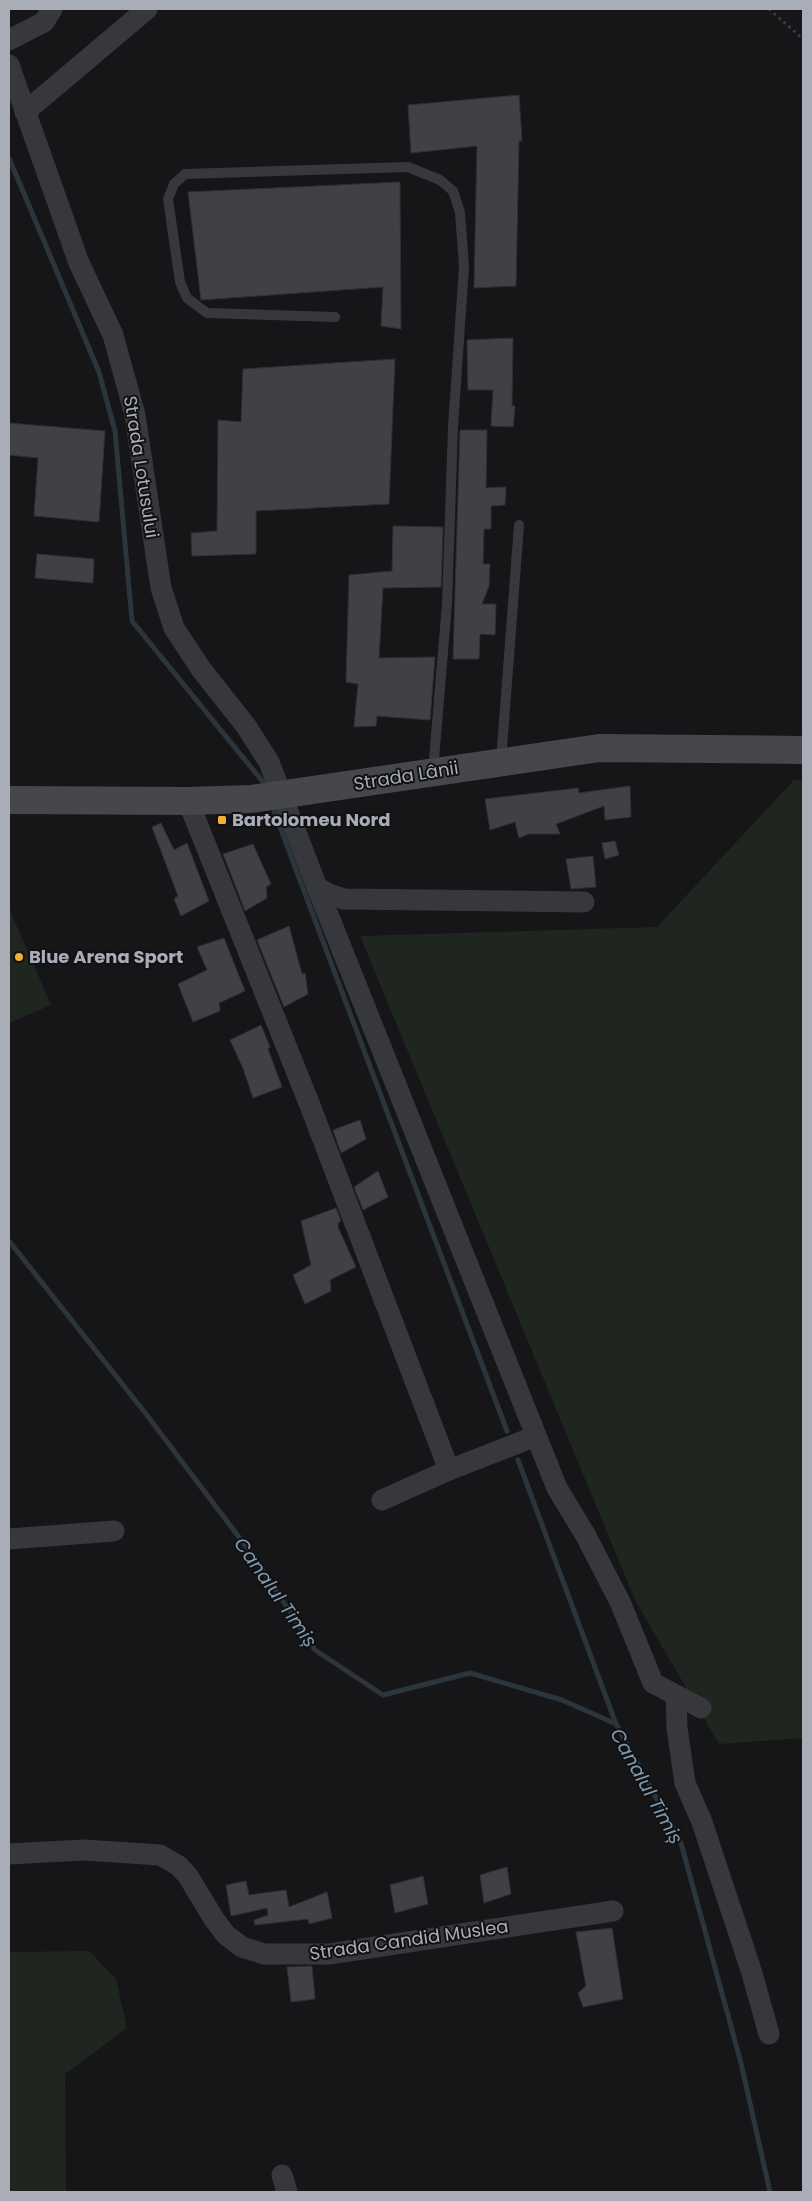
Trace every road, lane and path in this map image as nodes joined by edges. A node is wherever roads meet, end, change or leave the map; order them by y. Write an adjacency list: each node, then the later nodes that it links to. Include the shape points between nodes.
1 (52, 9): 5 (street, via 44,22)
2 (147, 9): 7 (street)
3 (769, 9): 4 (path)
4 (803, 39)
5 (9, 40)
6 (9, 65): 7 (street, Strada Lotusului)
7 (25, 112): 13 (street, Strada Lotusului, via 79,263 113,335 135,415 161,588 174,628 201,669 246,726 269,762)
8 (335, 317): 12 (lane, via 206,313 194,305 180,282 168,199 174,184 185,174 408,167 440,180 453,191 460,212 464,266 453,427 448,604)
9 (519, 525): 11 (lane)
10 (803, 750): 11 (main road, Strada Lânii, via 599,748)
11 (501, 761): 12 (main road, Strada Lânii)
12 (433, 771): 13 (main road, Strada Lânii)
13 (283, 795): 15 (main road, Strada Lânii); 16 (street, Strada Lotusului)
14 (9, 800): 15 (main road, Strada Lânii)
15 (188, 801): 19 (street, via 315,1117)
16 (317, 887): 17 (street, via 344,899); 18 (street, Strada Lotusului)
17 (584, 902)
18 (536, 1436): 19 (street); 23 (street, Strada Lotusului, via 557,1488 621,1604 653,1683)
19 (449, 1470): 20 (street)
20 (382, 1500)
21 (114, 1531): 22 (street)
22 (9, 1539)
23 (676, 1695): 24 (street, Strada Lotusului); 27 (street, via 685,1783 708,1840)
24 (701, 1708)
25 (9, 1854): 26 (street, Strada Candid Muslea, via 84,1850 160,1855 179,1866 188,1876 226,1935 242,1947 264,1954 329,1954)
26 (614, 1911)
27 (769, 2034)

